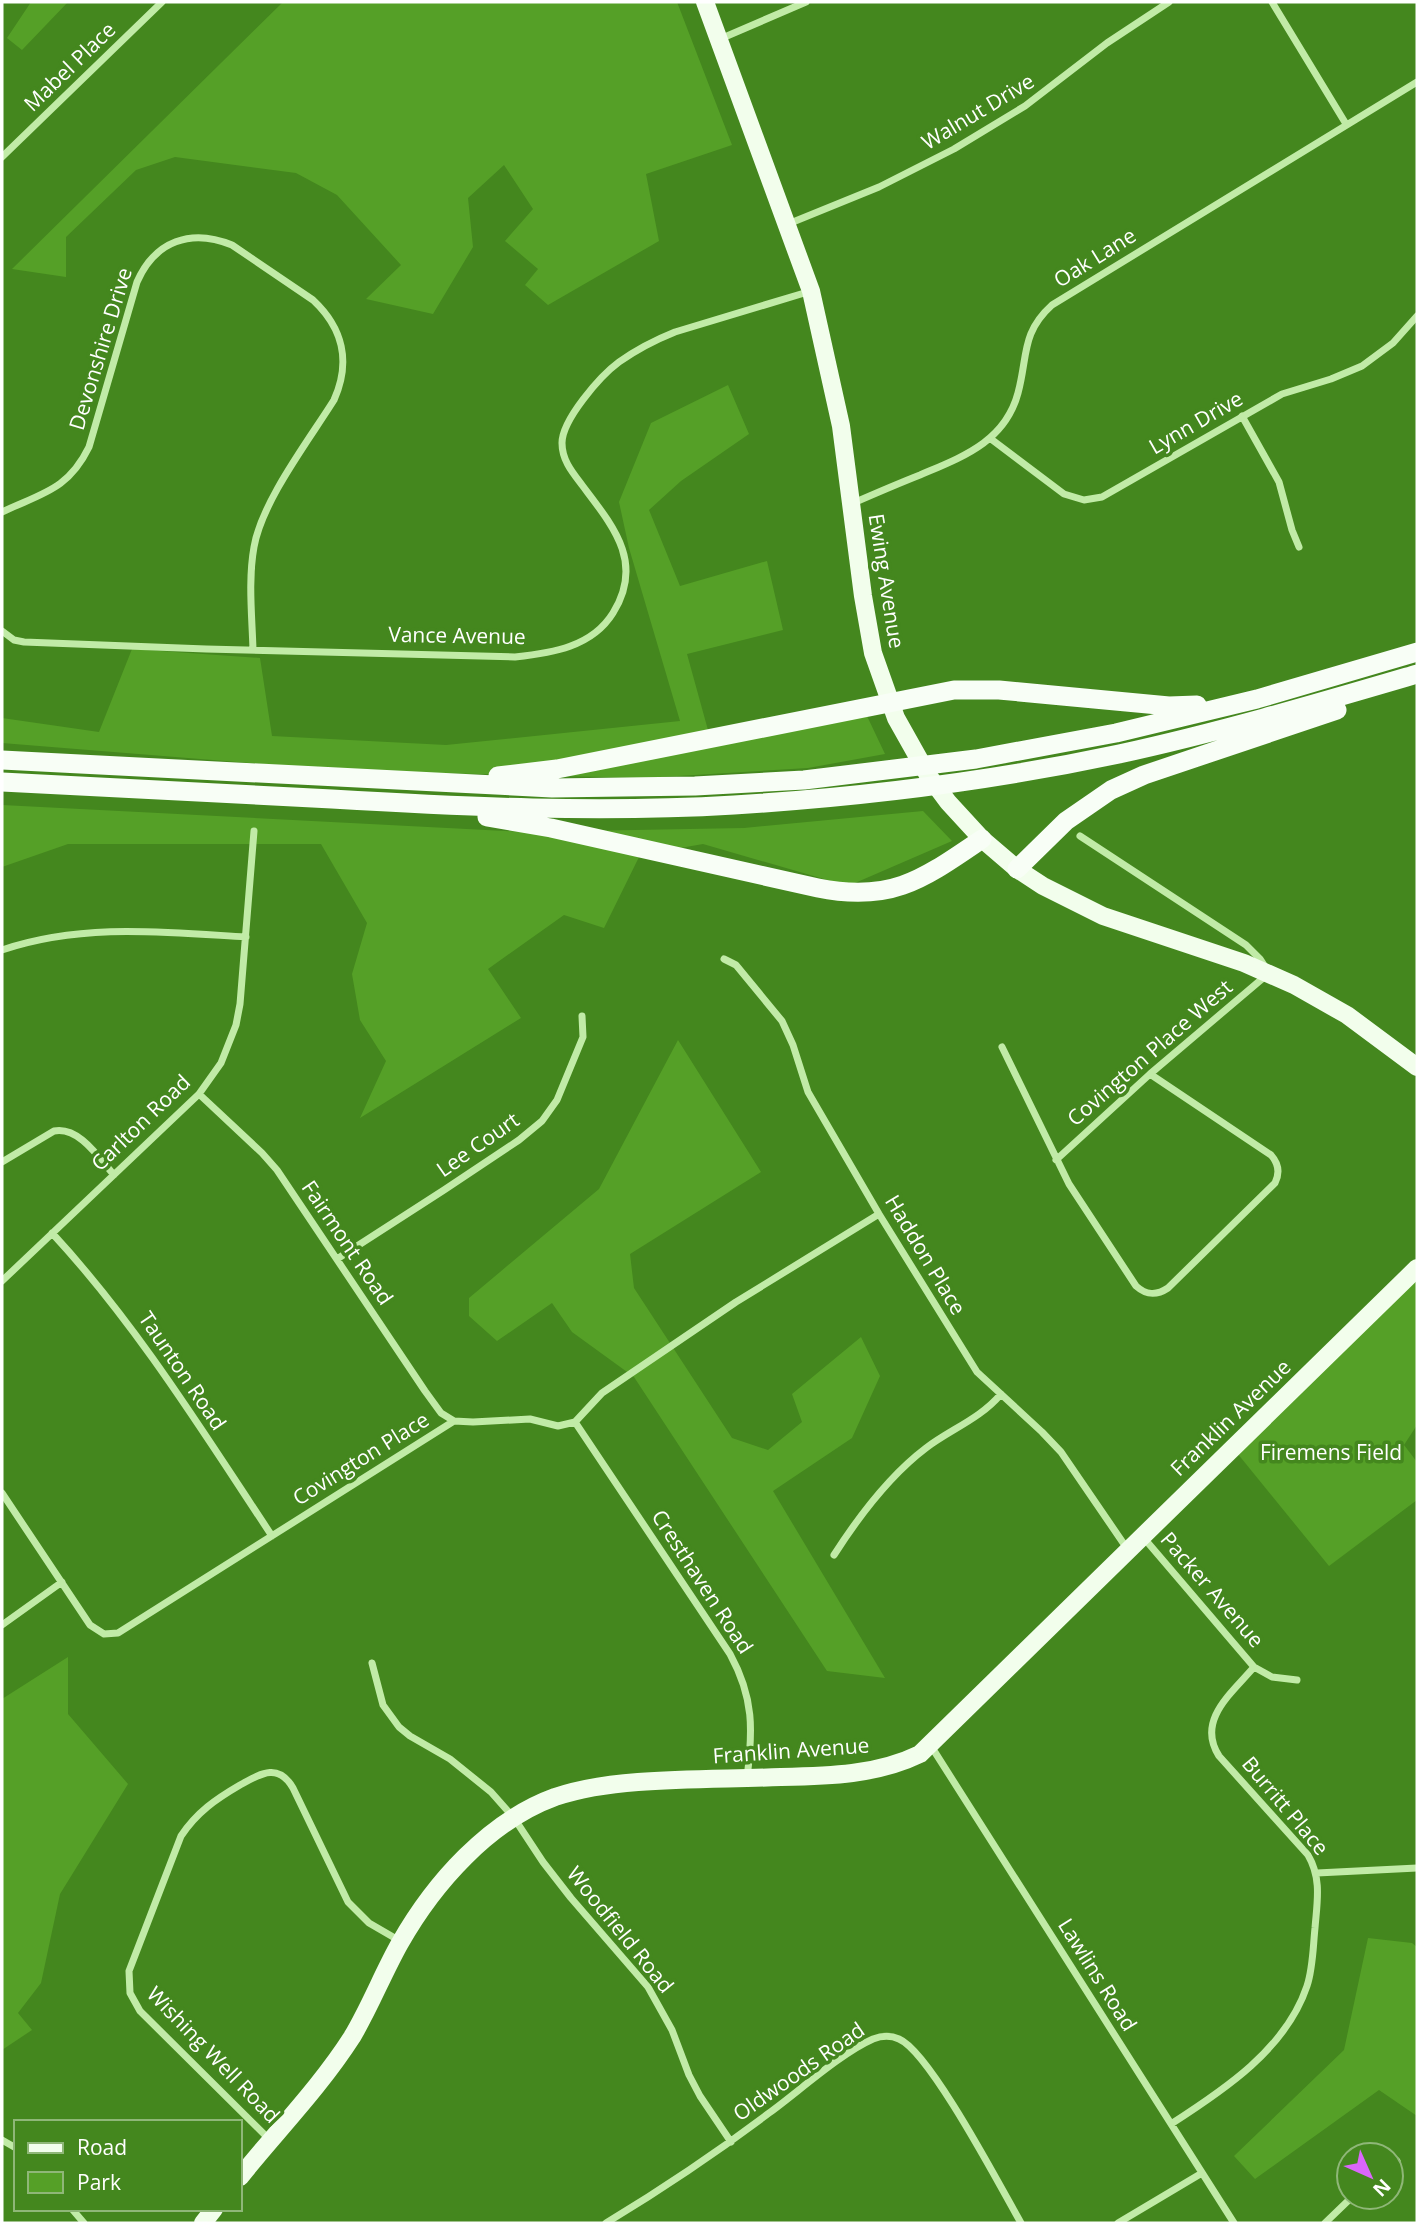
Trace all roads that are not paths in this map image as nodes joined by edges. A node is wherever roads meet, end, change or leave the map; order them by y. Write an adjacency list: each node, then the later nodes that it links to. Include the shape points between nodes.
1 (162, 2): 9 (street, Mabel Place)
2 (705, 2): 6 (main road, Ewing Avenue)
3 (806, 2): 6 (street)
4 (1169, 2): 10 (street, Walnut Drive, via 1026,106 954,149)
5 (1272, 2): 8 (street)
6 (719, 40): 10 (main road, Ewing Avenue)
7 (1417, 82): 8 (street, Oak Lane)
8 (1346, 124): 14 (street, Oak Lane, via 1052,305 1029,335 1014,405)
9 (2, 157)
10 (788, 224): 11 (main road, Ewing Avenue)
11 (811, 291): 15 (main road, Ewing Avenue, via 841,426); 19 (street, Vance Avenue, via 654,340 615,365 571,415 563,434 564,455 613,526 626,567 617,607 589,638 560,650 515,657)
12 (1416, 320): 13 (street, Lynn Drive, via 1362,366 1282,394)
13 (1242, 416): 14 (street, Lynn Drive, via 1093,500 1064,494); 17 (street, via 1279,482)
14 (991, 439): 15 (street, Oak Lane, via 965,456)
15 (851, 503): 24 (main road, Ewing Avenue, via 869,635)
16 (2, 512): 19 (street, Devonshire Drive, via 57,487 83,460 137,282 149,261 168,245 192,237 232,245 324,310 339,336 344,362 334,400 272,498 257,531 251,567)
17 (1299, 547)
18 (2, 631): 19 (street, Vance Avenue, via 24,642)
19 (253, 650)
20 (1417, 652): 21 (highway)
21 (1394, 659): 24 (highway, via 1188,706 984,689); 27 (highway, via 1152,725 904,769 695,786 552,788)
22 (1417, 674): 28 (highway, via 1157,745 1050,768 916,788 671,808)
23 (1417, 683): 32 (highway, via 1128,781 1081,809)
24 (889, 702): 27 (highway, via 557,769); 31 (main road, Ewing Avenue, via 928,775)
25 (2, 760): 27 (highway)
26 (2, 782): 28 (highway)
27 (410, 782)
28 (421, 804): 31 (highway, via 850,894 882,892 911,883)
29 (254, 831): 33 (street, Carlton Road)
30 (1080, 836): 36 (street, Ewing Avenue, via 1246,945)
31 (982, 839): 32 (main road, Ewing Avenue)
32 (1017, 869): 36 (main road, Ewing Avenue, via 1086,909)
33 (246, 937): 34 (street, via 108,930 41,939); 41 (street, Carlton Road, via 236,1024 221,1063)
34 (2, 950)
35 (724, 959): 45 (street, Haddon Place, via 736,965 782,1021 808,1092)
36 (1269, 974): 39 (main road, Ewing Avenue, via 1348,1015); 40 (street, Covington Place West)
37 (582, 1016): 47 (street, Lee Court, via 583,1037 542,1121)
38 (1002, 1047): 42 (street)
39 (1417, 1067)
40 (1150, 1073): 42 (street, Covington Place West); 42 (street, via 1271,1155 1279,1171 1275,1184 1168,1288 1154,1294 1136,1286)
41 (199, 1094): 44 (street, Carlton Road); 47 (street, Fairmont Road, via 277,1170)
42 (1056, 1160)
43 (2, 1162): 44 (street, via 61,1129 76,1134)
44 (114, 1175): 46 (street, Carlton Road)
45 (879, 1213): 50 (street, Haddon Place, via 977,1372); 52 (street, via 602,1393)
46 (52, 1233): 49 (street, Carlton Road); 54 (street, Taunton Road, via 143,1343)
47 (337, 1259): 51 (street, Fairmont Road, via 425,1391 441,1413)
48 (1417, 1268): 55 (main road, Franklin Avenue)
49 (2, 1281)
50 (1001, 1394): 56 (street, Haddon Place, via 1061,1452); 57 (street, via 982,1413 909,1461)
51 (454, 1421): 52 (street, Covington Place, via 530,1419 558,1426); 54 (street, Covington Place)
52 (575, 1422): 65 (street, Cresthaven Road, via 742,1675 752,1726)
53 (2, 1493): 58 (street, Covington Place)
54 (272, 1535): 58 (street, Covington Place, via 118,1633 97,1631 90,1625)
55 (1142, 1536): 56 (main road, Franklin Avenue); 61 (street, Packer Avenue)
56 (1128, 1551): 64 (main road, Franklin Avenue)
57 (834, 1555)
58 (62, 1582): 59 (street)
59 (2, 1625)
60 (372, 1663): 66 (street, Woodfield Road, via 383,1705 399,1727 471,1774)
61 (1254, 1667): 62 (street, Packer Avenue, via 1272,1677); 63 (street, Packer Avenue)
62 (1297, 1680)
63 (1219, 1709): 68 (street, Burritt Place, via 1210,1730 1214,1748 1308,1855)
64 (931, 1746): 65 (main road, Franklin Avenue, via 905,1761 858,1773); 70 (street, Lawlins Road)
65 (747, 1778): 66 (main road, Franklin Avenue, via 600,1786 555,1797)
66 (514, 1818): 69 (main road, Franklin Avenue, via 452,1871); 72 (street, Woodfield Road, via 543,1863 648,1987 700,2096)
67 (1417, 1868): 68 (street)
68 (1317, 1873): 70 (street, Burritt Place, via 1312,1963 1307,1986 1290,2020 1262,2057)
69 (401, 1942): 71 (main road, Franklin Avenue, via 352,2036); 71 (street, Wishing Well Road, via 369,1923 348,1902 293,1788 276,1773 261,1774 214,1801 181,1836 129,1971 130,1993 140,2011)
70 (1171, 2124): 73 (street, Lawlins Road)
71 (270, 2140): 74 (main road, Franklin Avenue)
72 (731, 2142): 75 (street, Oldwoods Road); 76 (street, Oldwoods Road, via 848,2055 874,2039 891,2036 907,2044 929,2066)
73 (1202, 2173): 77 (street); 78 (street, Lawlins Road)
74 (242, 2175)
75 (606, 2223)
76 (1021, 2223)
77 (1118, 2223)
78 (1234, 2223)

